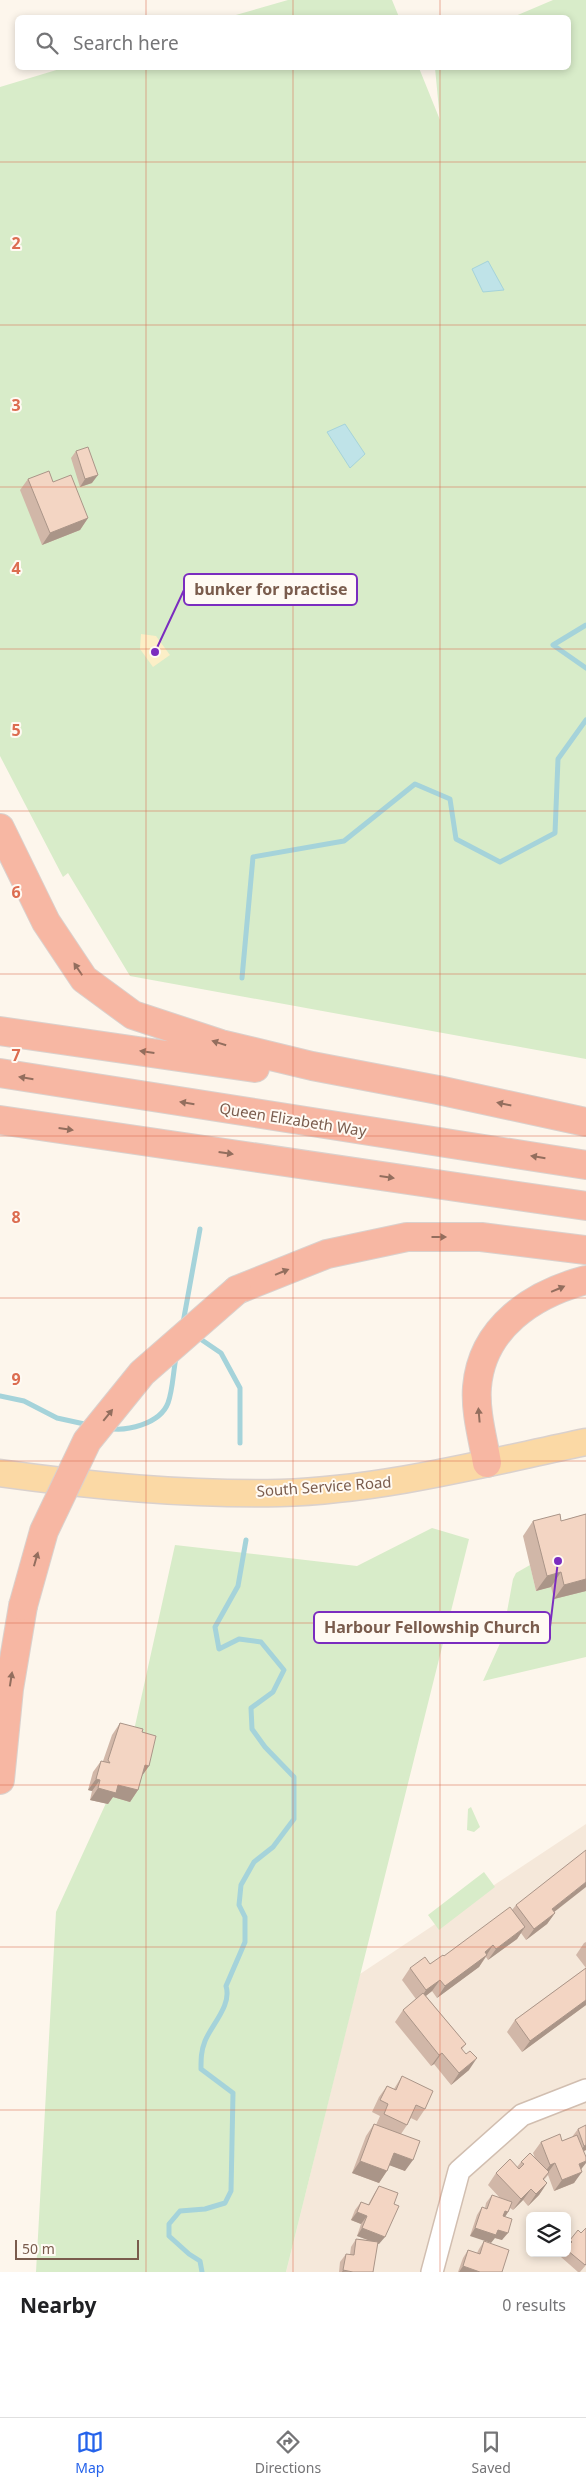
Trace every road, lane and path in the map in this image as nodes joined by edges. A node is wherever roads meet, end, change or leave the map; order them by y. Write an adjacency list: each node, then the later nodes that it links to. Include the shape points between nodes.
1 (0, 828): 4 (highway, one-way to 1, via 246,1050 133,1015 84,979 46,922)
2 (0, 1030): 4 (highway, one-way to 2, via 243,1067)
3 (0, 1073): 7 (highway, Queen Elizabeth Way, one-way to 3)
4 (438, 1090): 6 (highway, one-way to 4)
5 (0, 1120): 8 (highway, one-way to 8)
6 (586, 1122)
7 (586, 1165)
8 (586, 1206)
9 (586, 1250): 14 (highway, one-way to 9, bridge, via 22,1606 44,1531 87,1441 142,1373 237,1290 327,1254 407,1237 481,1237)
10 (586, 1280): 12 (highway, one-way to 10, via 477,1387 484,1355 502,1326 531,1301 561,1286)
11 (586, 1442): 12 (main road, South Service Road)
12 (487, 1463): 13 (main road, South Service Road, via 394,1482 280,1493 143,1489)
13 (0, 1473)
14 (0, 1780)
15 (586, 2090): 16 (street, via 522,2115 459,2171)
16 (432, 2272)

